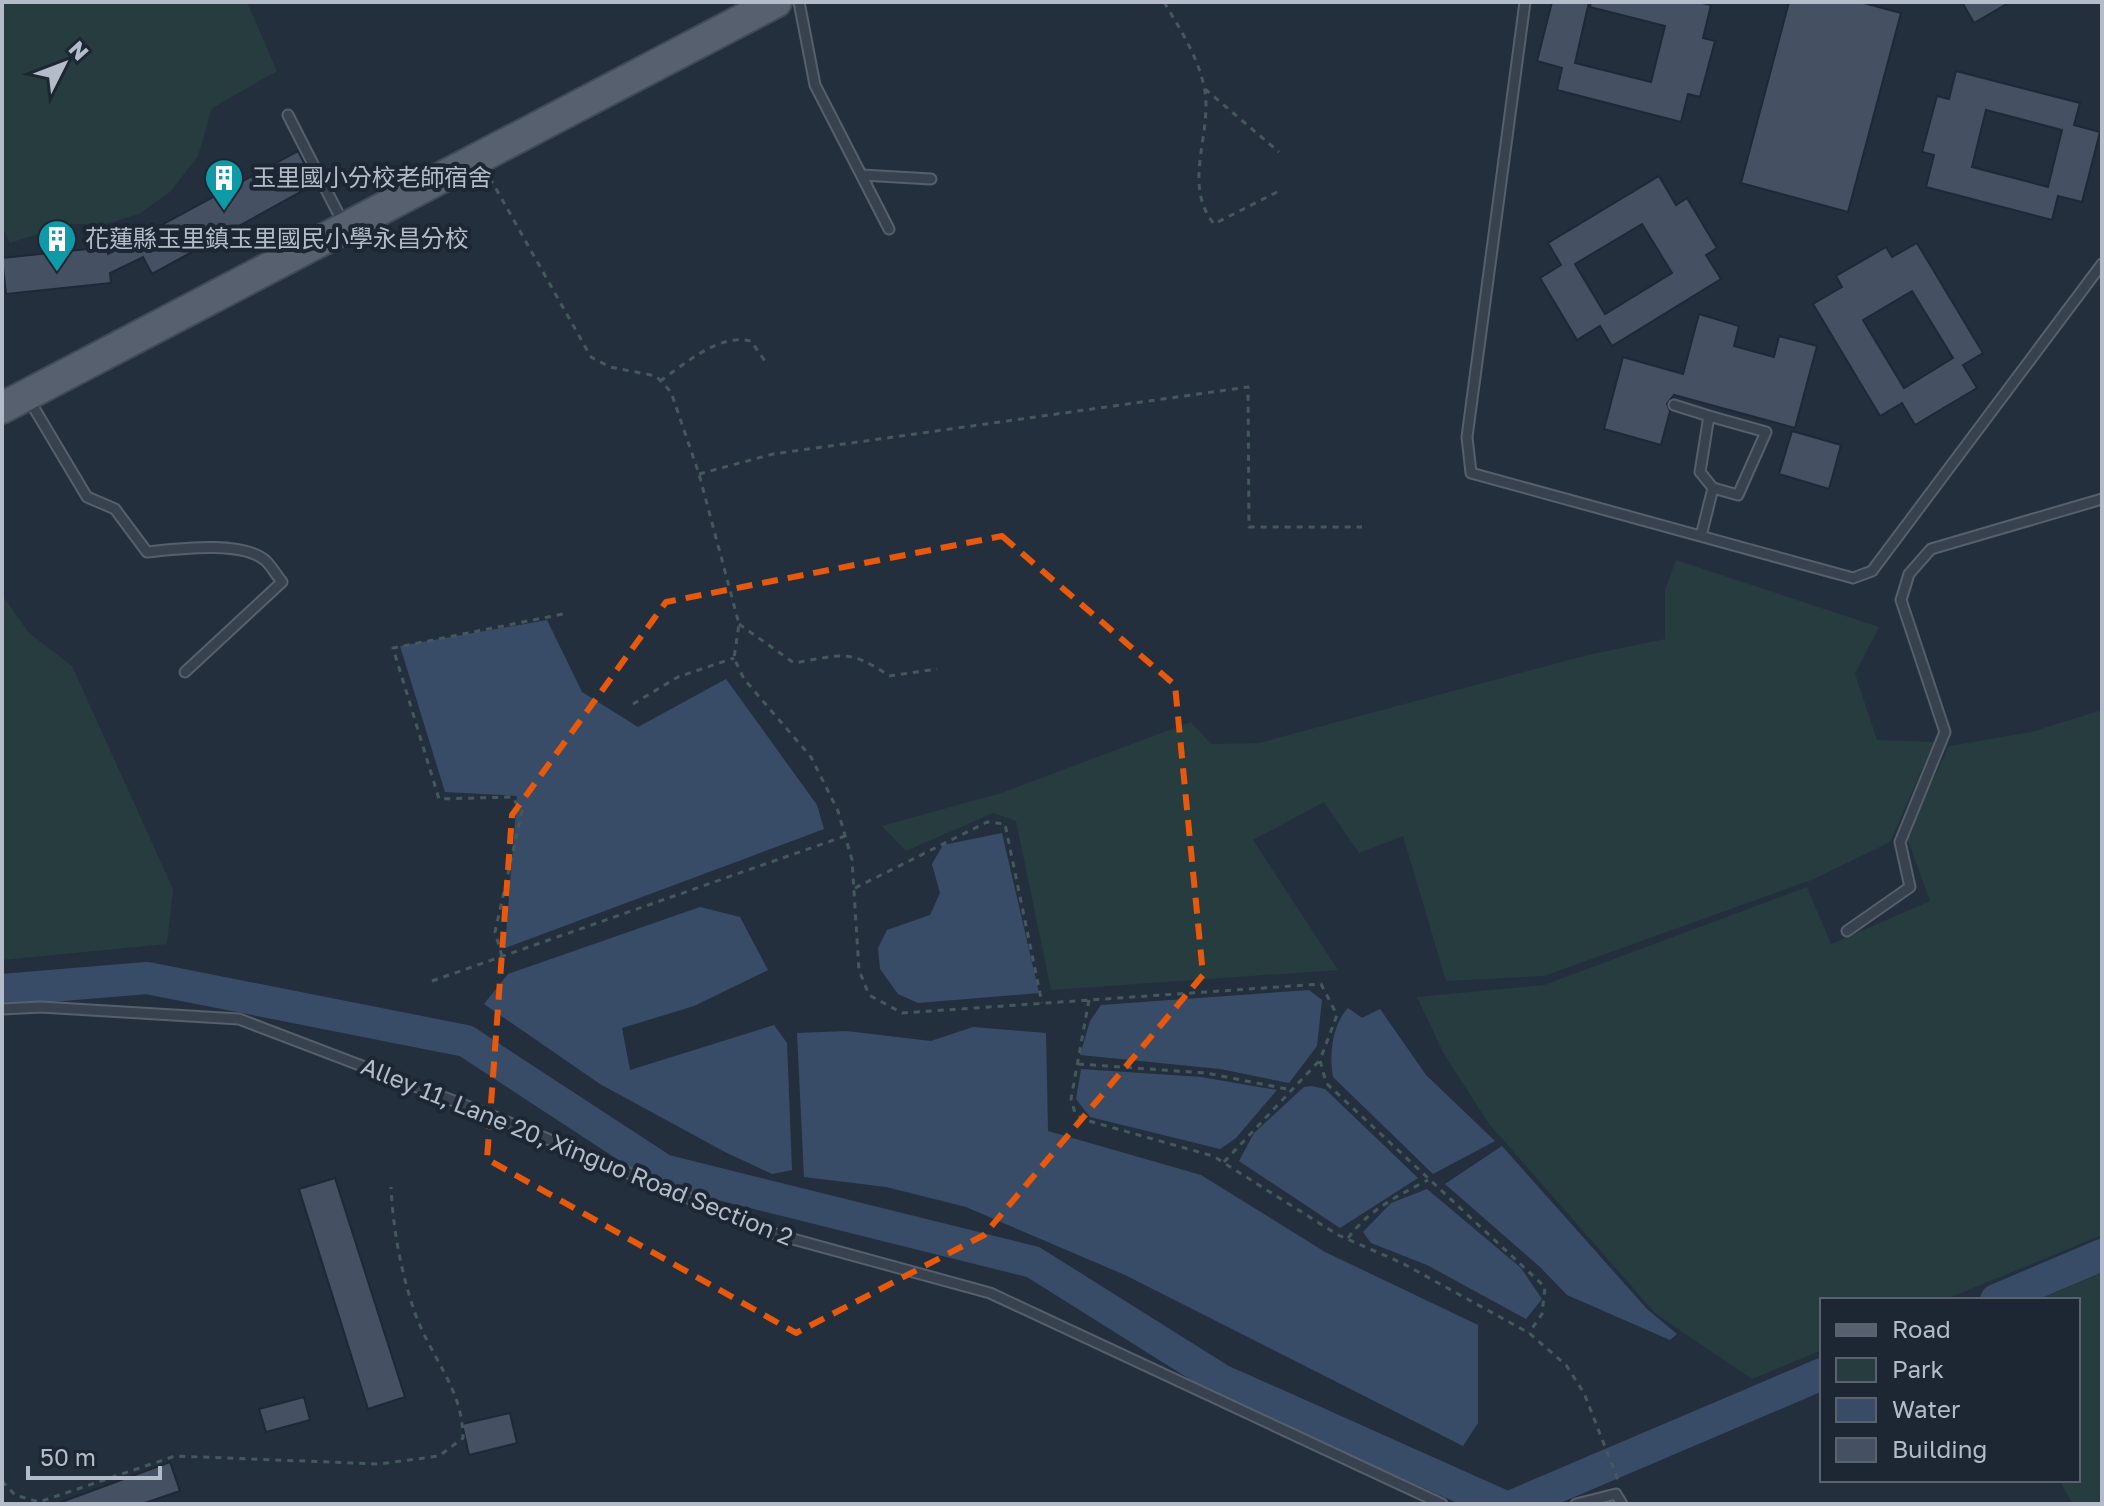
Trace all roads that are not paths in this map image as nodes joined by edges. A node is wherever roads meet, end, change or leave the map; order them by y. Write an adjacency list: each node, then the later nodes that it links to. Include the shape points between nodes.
1 (741, 2): 8 (main road)
2 (776, 2): 11 (main road)
3 (799, 2): 6 (lane, via 815,85)
4 (1525, 2): 16 (lane, via 1467,437 1471,473)
5 (288, 115): 8 (lane)
6 (862, 175): 7 (lane); 9 (lane)
7 (931, 179)
8 (339, 215): 11 (main road)
9 (889, 229)
10 (2102, 264): 16 (lane, via 1872,571 1853,578)
11 (10, 398): 17 (lane, via 87,497 115,509 147,552 199,547 253,553 282,582)
12 (1674, 405): 13 (lane)
13 (1709, 416): 14 (lane, via 1700,472); 14 (lane, via 1766,432 1738,495)
14 (1713, 488): 16 (lane)
15 (2102, 499): 18 (lane, via 1931,549 1909,574 1901,600 1945,732 1900,842 1910,887)
16 (1701, 536)
17 (185, 672)
18 (1847, 931)
19 (2, 1009): 20 (lane, Alley 11, Lane 20, Xinguo Road Section 2, via 239,1019 488,1114 771,1233 990,1293)
20 (1442, 1504)
21 (1576, 1504): 22 (lane, via 1616,1494)
22 (1622, 1504)

